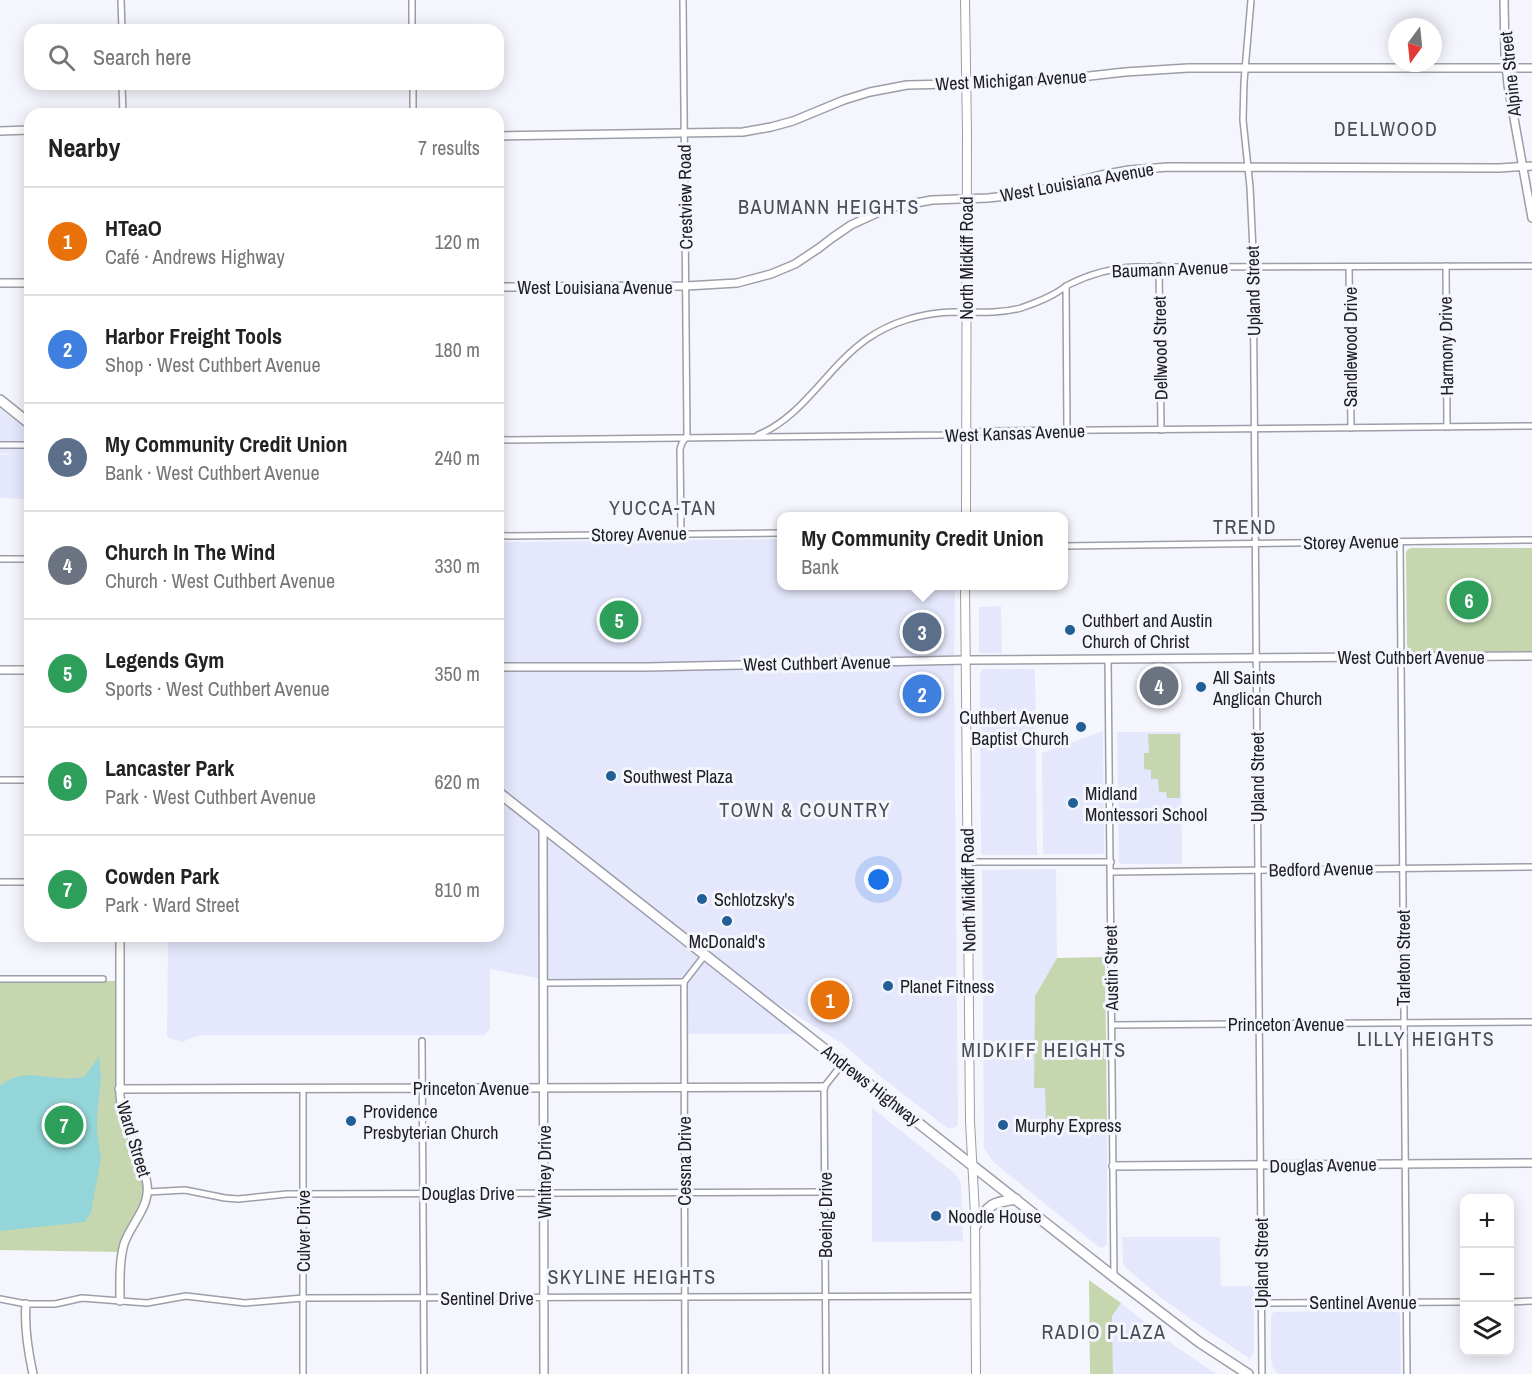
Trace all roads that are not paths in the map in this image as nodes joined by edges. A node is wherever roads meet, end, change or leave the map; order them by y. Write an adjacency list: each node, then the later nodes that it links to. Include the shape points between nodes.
1 (122, 0): 7 (street)
2 (412, 0): 8 (street)
3 (683, 0): 19 (street, Crestview Road)
4 (965, 0): 12 (main road, North Midkiff Road)
5 (1251, 0): 10 (street, Upland Street)
6 (1504, 0): 11 (street, Alpine Street)
7 (122, 24)
8 (412, 24)
9 (1532, 68): 11 (street, West Michigan Avenue)
10 (1246, 69): 11 (street, West Michigan Avenue); 12 (street, West Michigan Avenue, via 1166,69 1036,82); 21 (street, Upland Street)
11 (1506, 69): 22 (street, Alpine Street)
12 (966, 84): 19 (street, West Michigan Avenue, via 878,89 771,127 732,133); 24 (main road, North Midkiff Road)
13 (122, 90): 15 (street)
14 (413, 90): 16 (street)
15 (123, 108)
16 (413, 108)
17 (24, 130): 18 (street)
18 (0, 131)
19 (684, 133): 20 (street, West Michigan Avenue); 33 (street, Crestview Road)
20 (504, 136)
21 (1247, 166): 22 (street, West Louisiana Avenue); 24 (street, West Louisiana Avenue, via 1129,170 1024,194); 27 (street, Upland Street)
22 (1523, 166): 23 (street, West Louisiana Avenue); 25 (street, Alpine Street)
23 (1532, 166)
24 (966, 199): 33 (street, West Louisiana Avenue, via 895,206 851,225 795,264 765,276 730,284); 36 (main road, North Midkiff Road)
25 (1532, 218)
26 (1159, 266): 27 (street, Baumann Avenue); 34 (street, Baumann Avenue, via 1109,270); 42 (street, Dellwood Street)
27 (1253, 266): 30 (street, Baumann Avenue); 43 (street, Upland Street)
28 (1446, 266): 29 (street, Baumann Avenue); 30 (street, Baumann Avenue); 40 (street, Harmony Drive)
29 (1532, 266)
30 (1349, 267): 41 (street, Sandlewood Drive)
31 (0, 283): 32 (street)
32 (24, 283)
33 (686, 286): 35 (street, West Louisiana Avenue); 47 (street, Crestview Road)
34 (1066, 286): 36 (street, Baumann Avenue, via 1020,308); 44 (street)
35 (504, 287)
36 (965, 313): 45 (main road, North Midkiff Road); 46 (street, Baumann Avenue, via 918,316 877,332 847,355 793,412)
37 (0, 400): 38 (main road)
38 (24, 419)
39 (1532, 426): 40 (street, West Kansas Avenue)
40 (1447, 427): 41 (street, West Kansas Avenue)
41 (1351, 428): 43 (street, West Kansas Avenue)
42 (1161, 429): 43 (street, West Kansas Avenue); 44 (street, West Kansas Avenue)
43 (1254, 429): 57 (street, Upland Street)
44 (1067, 430): 45 (street, West Kansas Avenue)
45 (965, 433): 46 (street, West Kansas Avenue); 51 (main road, North Midkiff Road)
46 (754, 437): 47 (street, West Kansas Avenue)
47 (686, 438): 48 (street, West Kansas Avenue); 53 (street, Crestview Road, via 680,449)
48 (504, 440)
49 (0, 445): 50 (street)
50 (24, 445)
51 (966, 512)
52 (777, 533): 53 (street, Storey Avenue)
53 (681, 534): 54 (street, Storey Avenue)
54 (504, 536)
55 (1532, 540): 56 (street, Storey Avenue)
56 (1400, 542): 57 (street, Storey Avenue); 63 (street, Tarleton Street)
57 (1255, 543): 58 (street, Storey Avenue); 64 (street, Upland Street)
58 (1068, 546)
59 (0, 559): 60 (street)
60 (24, 559)
61 (965, 590): 65 (main road, North Midkiff Road)
62 (1532, 656): 63 (street, West Cuthbert Avenue)
63 (1401, 657): 64 (street, West Cuthbert Avenue); 77 (street, Tarleton Street)
64 (1256, 658): 66 (street, West Cuthbert Avenue); 78 (street, Upland Street)
65 (966, 660): 66 (street, West Cuthbert Avenue); 67 (street, West Cuthbert Avenue); 74 (main road, North Midkiff Road)
66 (1108, 660): 75 (street, Austin Street)
67 (504, 667)
68 (0, 670): 69 (street)
69 (24, 670)
70 (0, 780): 71 (street)
71 (24, 780)
72 (504, 797): 73 (main road, Andrews Highway)
73 (543, 827): 83 (main road, Andrews Highway); 86 (street, Whitney Drive)
74 (967, 862): 75 (street); 102 (main road, North Midkiff Road)
75 (1111, 862): 79 (street, Austin Street)
76 (1532, 867): 77 (street, Bedford Avenue)
77 (1403, 868): 78 (street, Bedford Avenue); 89 (street, Tarleton Street)
78 (1258, 870): 79 (street, Bedford Avenue); 91 (street, Upland Street)
79 (1111, 872): 90 (street, Austin Street)
80 (0, 882): 81 (street)
81 (24, 882)
82 (120, 942): 98 (street, Ward Street)
83 (705, 955): 87 (street); 93 (main road, Andrews Highway)
84 (0, 979): 85 (street)
85 (103, 979)
86 (543, 982): 87 (street); 97 (street, Whitney Drive)
87 (684, 982): 94 (street, Cessna Drive)
88 (1532, 1022): 89 (street, Princeton Avenue)
89 (1404, 1023): 91 (street, Princeton Avenue); 101 (street, Tarleton Street)
90 (1112, 1025): 91 (street, Princeton Avenue); 104 (street, Austin Street)
91 (1260, 1025): 103 (street, Upland Street)
92 (422, 1041): 96 (street)
93 (843, 1063): 95 (street); 102 (main road, Andrews Highway)
94 (684, 1087): 95 (street, Princeton Avenue); 97 (street, Princeton Avenue); 107 (street, Cessna Drive)
95 (824, 1087): 108 (street, Boeing Drive)
96 (423, 1088): 97 (street, Princeton Avenue); 99 (street, Princeton Avenue); 109 (street)
97 (544, 1088): 106 (street, Whitney Drive)
98 (119, 1089): 99 (street, Princeton Avenue); 105 (street, Ward Street)
99 (303, 1089): 110 (street, Culver Drive)
100 (1532, 1162): 101 (street, Douglas Avenue)
101 (1405, 1164): 103 (street, Douglas Avenue); 123 (street, Tarleton Street)
102 (972, 1165): 111 (main road, Andrews Highway); 112 (main road, North Midkiff Road)
103 (1261, 1165): 104 (street, Douglas Avenue); 126 (street, Upland Street)
104 (1113, 1166): 113 (street, Austin Street)
105 (148, 1192): 110 (street, Douglas Drive, via 185,1190 238,1199); 121 (street, Ward Street, via 123,1247)
106 (544, 1192): 107 (street, Douglas Drive); 109 (street, Douglas Drive); 119 (street, Whitney Drive)
107 (684, 1192): 108 (street, Douglas Drive); 115 (street, Cessna Drive)
108 (824, 1192): 116 (street, Boeing Drive)
109 (423, 1193): 110 (street, Douglas Drive); 118 (street)
110 (304, 1195): 117 (street, Culver Drive)
111 (1016, 1199): 112 (main road, via 991,1205); 113 (main road, Andrews Highway)
112 (976, 1225): 114 (main road, North Midkiff Road)
113 (1114, 1277): 135 (main road, Andrews Highway)
114 (976, 1296): 116 (street, Sentinel Drive); 134 (main road, North Midkiff Road)
115 (684, 1297): 116 (street, Sentinel Drive); 119 (street, Sentinel Drive); 132 (street, Cessna Drive)
116 (825, 1297): 133 (street, Boeing Drive)
117 (303, 1298): 118 (street, Sentinel Drive); 121 (street, Sentinel Drive, via 245,1303 186,1296 147,1303); 129 (street, Culver Drive)
118 (423, 1298): 119 (street, Sentinel Drive); 130 (street)
119 (544, 1298): 131 (street, Whitney Drive)
120 (0, 1299): 127 (street, Sentinel Drive)
121 (120, 1300): 127 (street, Sentinel Drive)
122 (1532, 1301): 125 (street)
123 (1406, 1302): 124 (street, Sentinel Avenue); 126 (street, Sentinel Avenue); 137 (street, Tarleton Street)
124 (1460, 1302)
125 (1514, 1302)
126 (1262, 1303): 136 (street, Upland Street)
127 (26, 1304): 128 (street)
128 (33, 1374)
129 (303, 1374)
130 (424, 1374)
131 (544, 1374)
132 (685, 1374)
133 (826, 1374)
134 (976, 1374)
135 (1248, 1374)
136 (1262, 1374)
137 (1407, 1374)

